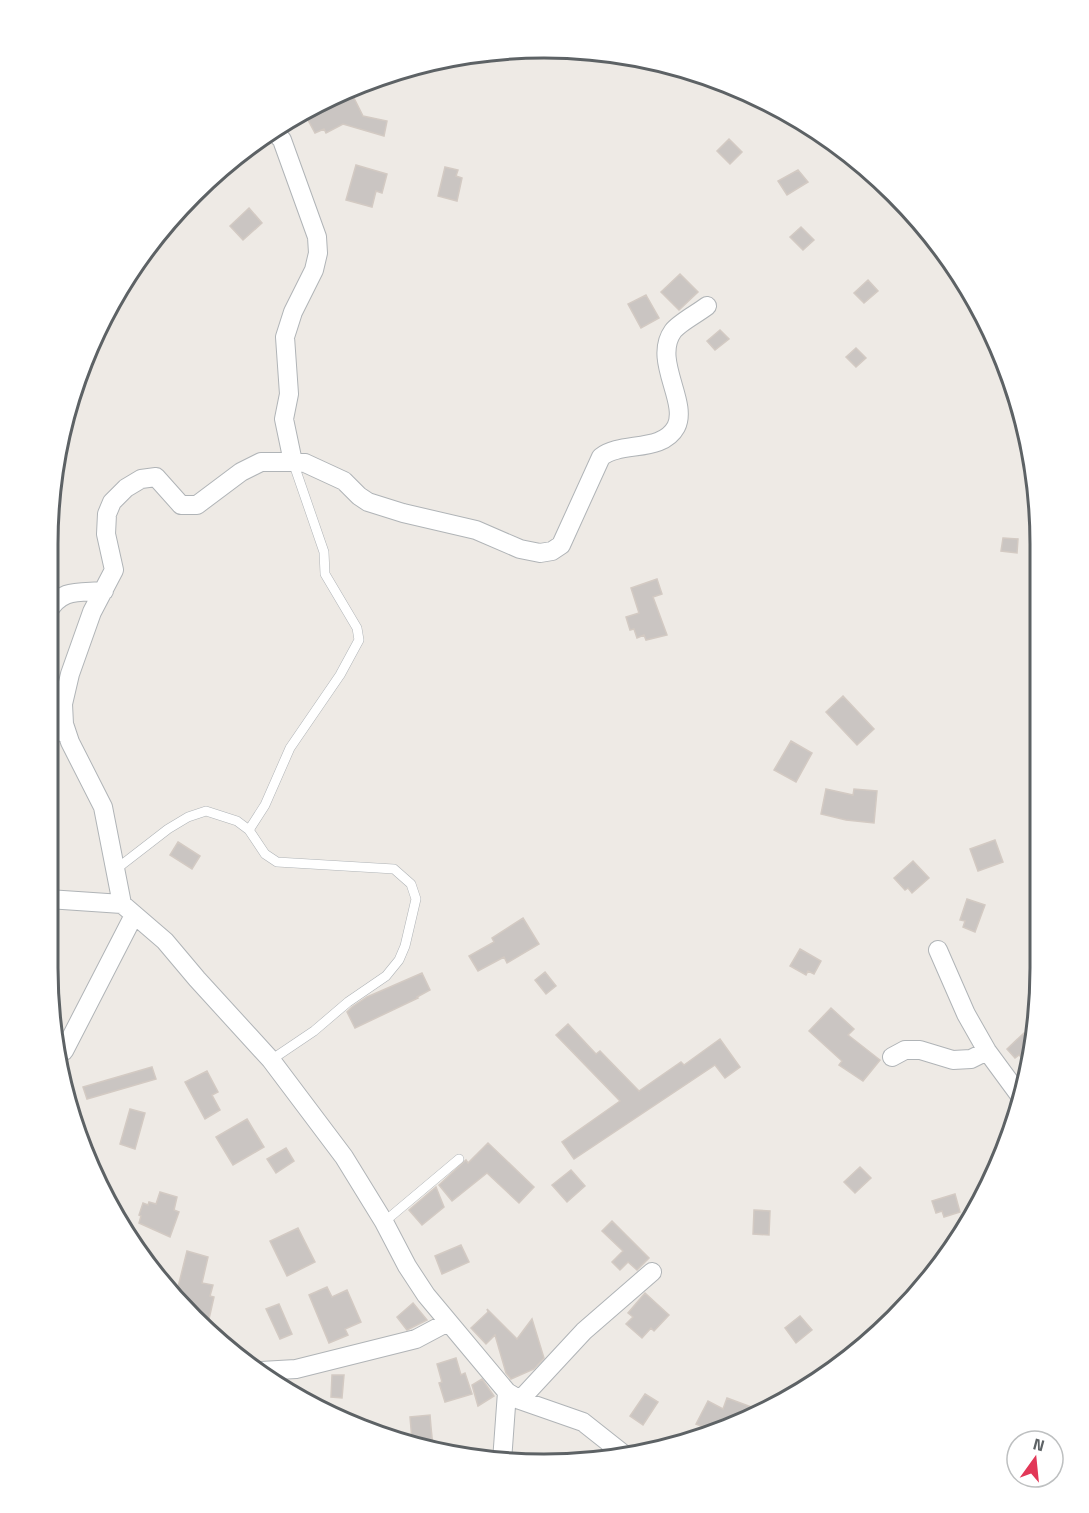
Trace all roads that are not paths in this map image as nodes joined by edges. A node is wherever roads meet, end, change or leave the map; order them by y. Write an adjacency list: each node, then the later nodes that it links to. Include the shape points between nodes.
1 (279, 137): 3 (street, via 318,245 314,270 292,312 285,337 289,394 284,419)
2 (707, 306): 3 (street, via 673,331 667,347 679,412 676,427 663,440 610,450 601,457 561,545 552,551 520,549 476,530 368,502 344,481 305,463)
3 (293, 462): 4 (street, via 261,462 197,505 182,505 156,477 141,479 126,488 112,502 107,514 106,534 114,570); 8 (lane, via 324,552 325,574 357,628 359,640 290,748 265,805)
4 (104, 591): 5 (street); 7 (street, via 92,612 63,704)
5 (58, 598)
6 (58, 727): 7 (street)
7 (70, 742): 9 (street, via 103,807)
8 (249, 830): 9 (lane, via 237,821 206,812 188,817); 16 (lane, via 265,854 277,862 394,869 411,884 416,899 405,946 386,976)
9 (115, 870): 11 (street)
10 (58, 900): 11 (street)
11 (128, 910): 13 (street); 16 (street, via 165,941)
12 (938, 950): 14 (street)
13 (66, 1048)
14 (987, 1051): 15 (street, via 971,1059 953,1060 920,1050 905,1050); 17 (street)
15 (892, 1058)
16 (271, 1060): 19 (street, via 344,1157)
17 (1015, 1089)
18 (459, 1160): 19 (lane)
19 (384, 1222): 21 (street, via 407,1266)
20 (652, 1272): 23 (street)
21 (448, 1322): 22 (street, via 416,1339 296,1369); 23 (street)
22 (271, 1370)
23 (514, 1396): 24 (street, via 583,1422); 25 (street)
24 (617, 1449)
25 (504, 1452)

